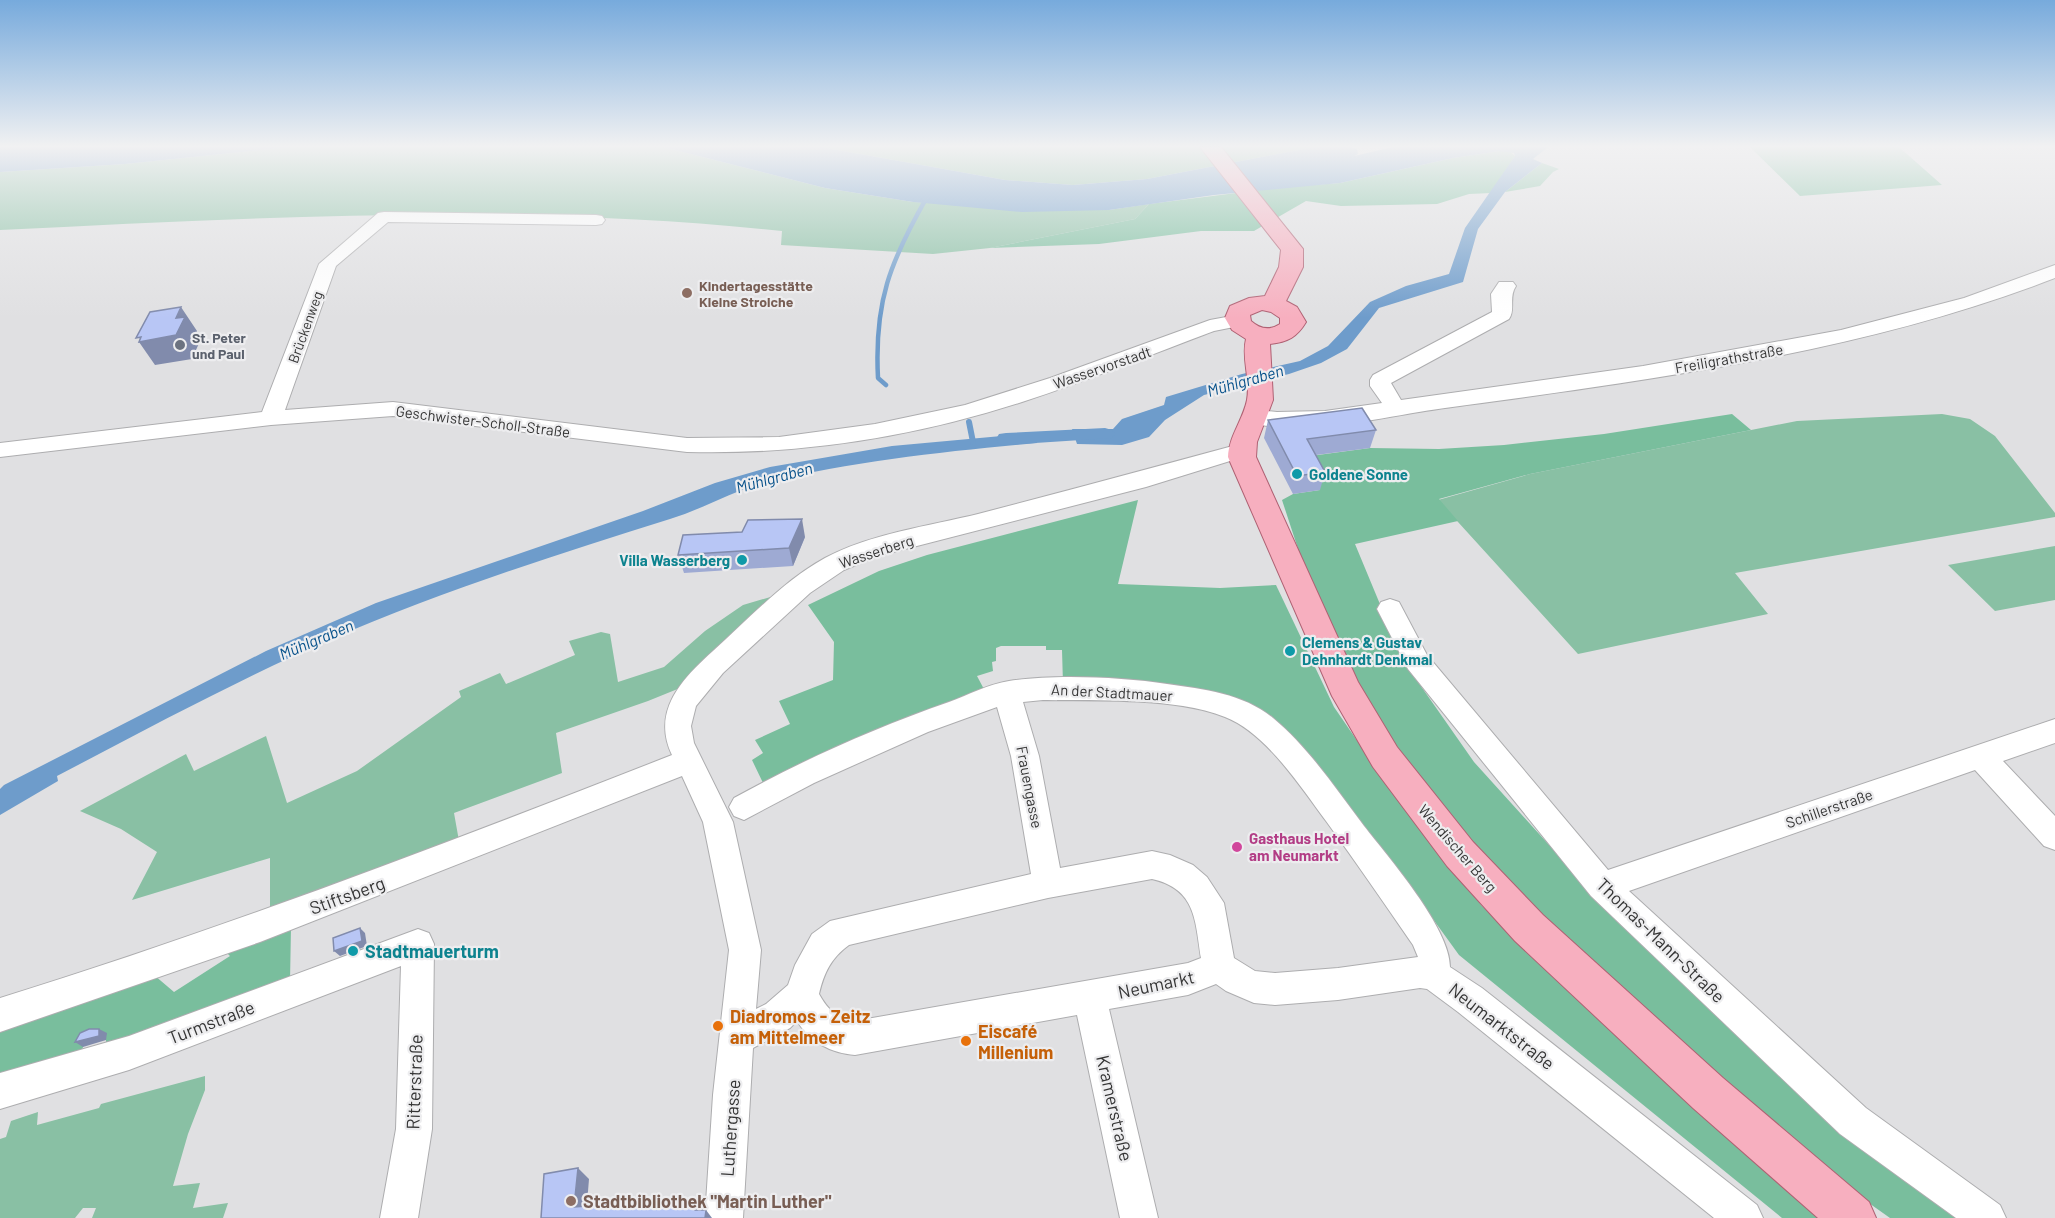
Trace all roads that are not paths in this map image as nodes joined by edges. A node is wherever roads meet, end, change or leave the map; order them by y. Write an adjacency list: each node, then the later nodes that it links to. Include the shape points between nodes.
1 (1256, 204): 5 (main road, via 1292,249 1293,261)
2 (596, 220): 11 (street, Brückenweg, via 384,217 328,264)
3 (2055, 271): 8 (street, Freiligrathstraße, via 1912,320 1792,347 1546,388)
4 (1506, 286): 8 (street, via 1501,294 1502,315 1380,380)
5 (1273, 304): 6 (main road, via 1244,307); 7 (main road, via 1292,317 1292,328 1279,335)
6 (1237, 321): 7 (main road, via 1247,331); 9 (street, Wasservorstadt, via 1210,326 1048,386)
7 (1260, 335): 10 (main road, via 1256,350 1261,398)
8 (1395, 407): 10 (street, Freiligrathstraße, via 1289,420)
9 (965, 411): 11 (street, Geschwister-Scholl-Straße, via 831,437 716,447 393,409)
10 (1255, 417): 13 (main road, via 1244,437)
11 (271, 418): 12 (street, Geschwister-Scholl-Straße)
12 (0, 450)
13 (1241, 453): 18 (street, Wasserberg, via 872,549 835,564 801,586 733,646 688,694 677,726); 35 (main road, Wendischer Berg, via 1344,687 1385,757 1424,809 1529,928 1707,1093)
14 (1390, 609): 22 (street, Thomas-Mann-Straße, via 1417,662)
15 (1007, 692): 19 (street, An der Stadtmauer, via 909,728 795,779); 21 (street, Frauengasse, via 1025,756); 25 (street, An der Stadtmauer, via 1043,689 1169,694 1234,708 1263,726 1301,765 1424,934 1434,954)
16 (2055, 731): 17 (street, Schillerstraße)
17 (1980, 756): 20 (street); 22 (street, Schillerstraße)
18 (688, 761): 19 (street, Wasserberg); 28 (street, Stiftsberg, via 403,875 188,954)
19 (731, 814): 29 (street, via 745,950)
20 (2055, 837)
21 (1048, 884): 24 (street, via 1152,865 1170,869 1197,887 1208,903); 26 (street, via 841,932 823,945)
22 (1602, 886): 36 (street, Thomas-Mann-Straße, via 1853,1121)
23 (418, 944): 30 (street, Turmstraße, via 129,1053); 31 (street, Ritterstraße, via 414,1129)
24 (1219, 967): 25 (street, Neumarktstraße, via 1254,987 1275,989 1420,972); 27 (street, Neumarkt, via 1188,979)
25 (1434, 975): 34 (street, Neumarktstraße)
26 (802, 995): 27 (street, Neumarkt, via 812,1017 828,1031 848,1038); 29 (street, via 778,1016)
27 (1090, 998): 33 (street, Kramerstraße)
28 (0, 1015)
29 (736, 1038): 32 (street, Luthergasse)
30 (0, 1091)
31 (399, 1218)
32 (724, 1218)
33 (1139, 1218)
34 (1744, 1218)
35 (1853, 1218)
36 (1987, 1218)

